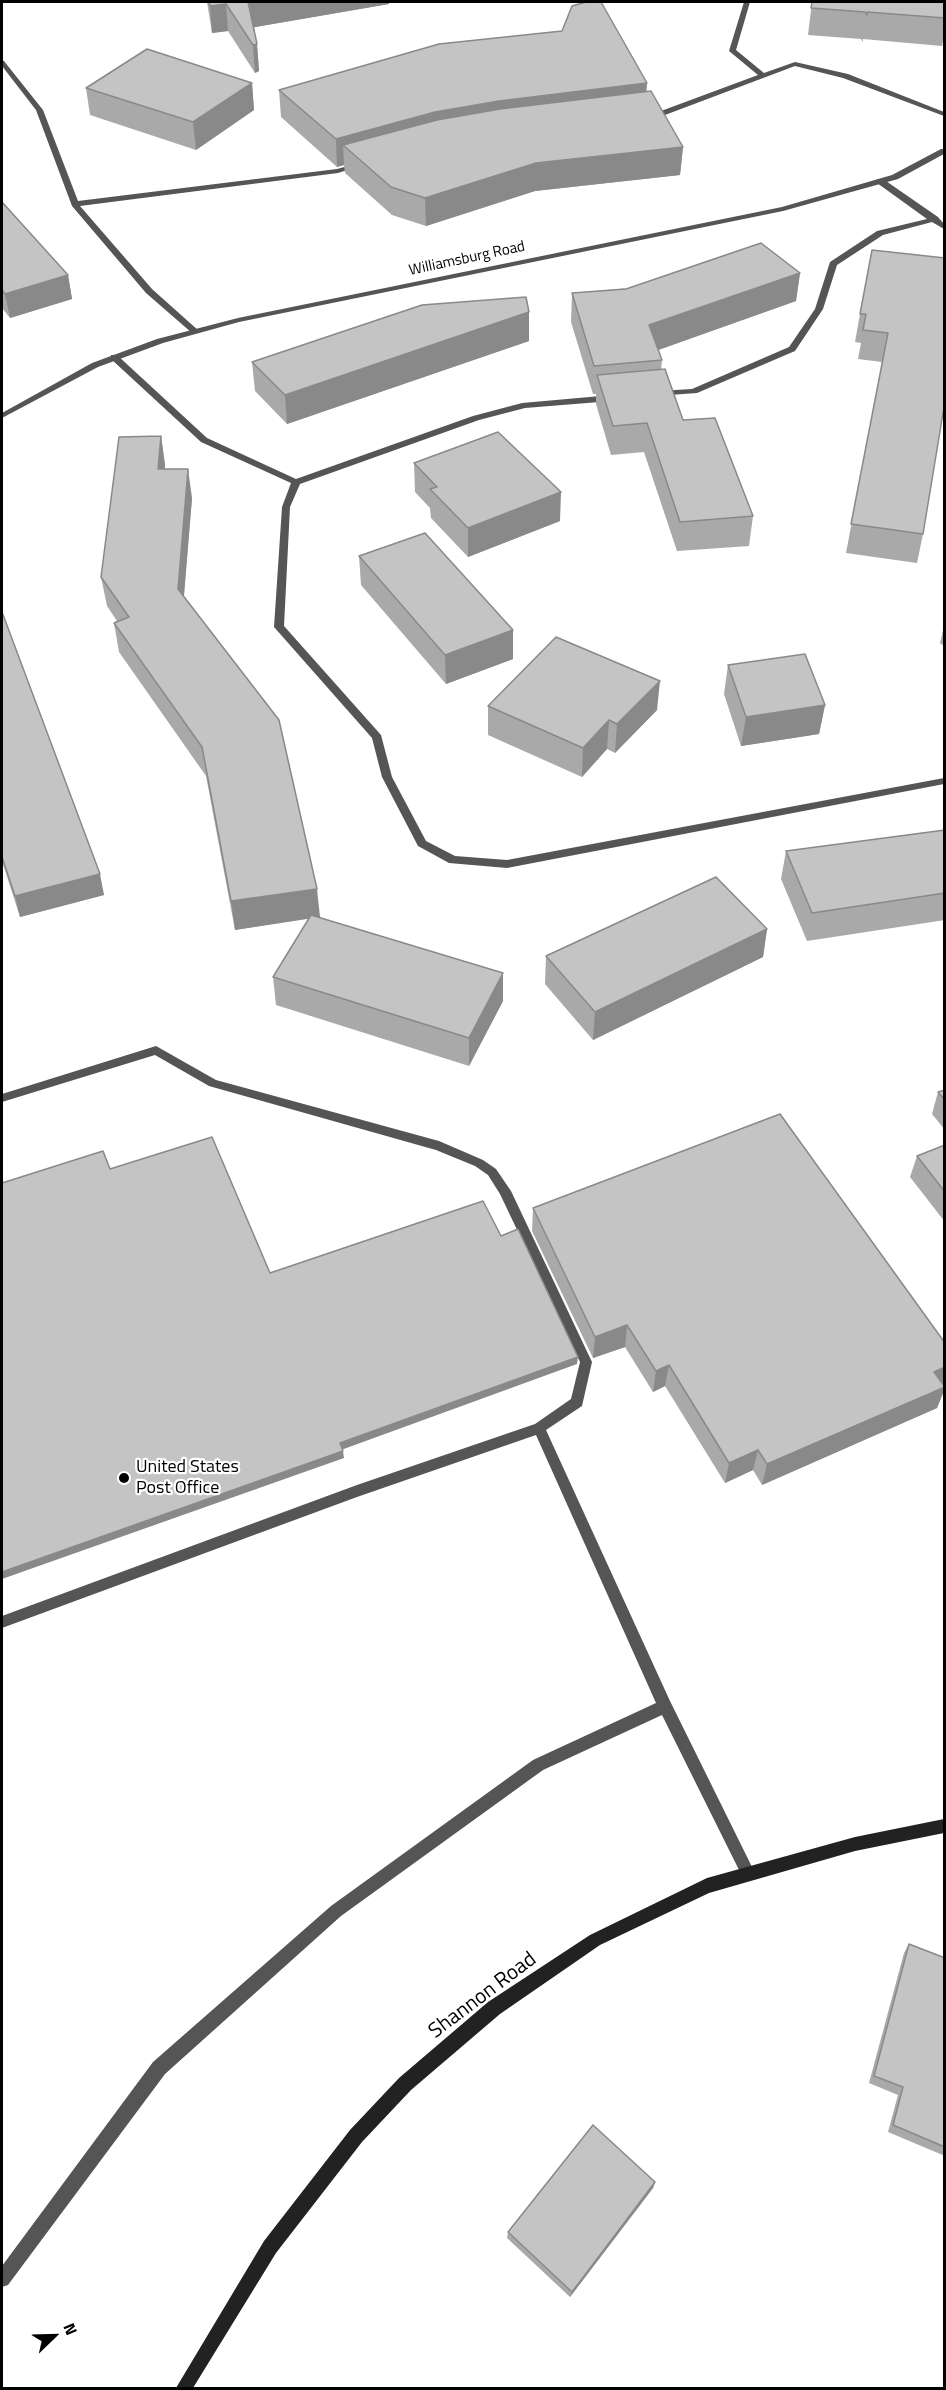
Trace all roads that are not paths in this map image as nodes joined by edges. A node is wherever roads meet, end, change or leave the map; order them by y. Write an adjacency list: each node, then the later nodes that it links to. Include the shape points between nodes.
1 (747, 2): 3 (street, via 732,51)
2 (2, 62): 9 (street, via 39,110)
3 (763, 76): 4 (street, via 795,64 844,76); 5 (street, via 662,113)
4 (945, 114)
5 (638, 116)
6 (945, 151): 8 (street, Williamsburg Road, via 914,169)
7 (371, 162): 9 (street, via 338,171)
8 (880, 181): 10 (street); 12 (street, Williamsburg Road, via 783,208)
9 (75, 204): 12 (street, via 149,291)
10 (934, 219): 11 (street); 14 (street, via 880,233 833,264 819,309 792,349 694,391)
11 (945, 226)
12 (195, 331): 13 (street, Williamsburg Road)
13 (114, 357): 16 (street, Williamsburg Road); 17 (street, via 204,440)
14 (649, 395)
15 (627, 397): 17 (street, via 525,405 476,418)
16 (2, 416)
17 (296, 482): 18 (street, via 286,507 279,627 377,737 387,777 422,843 453,860 507,864)
18 (945, 781)
19 (2, 1098): 20 (street, via 156,1050 213,1083 440,1146 479,1163 505,1191 586,1362 577,1402)
20 (539, 1428): 21 (street); 22 (street)
21 (2, 1622)
22 (665, 1707): 24 (street); 25 (street, via 538,1765 336,1911 159,2068)
23 (945, 1826): 24 (street, Shannon Road, via 855,1844)
24 (748, 1873): 26 (street, Shannon Road, via 707,1886 595,1940 495,2008 405,2084 356,2136 270,2247)
25 (2, 2279)
26 (184, 2388)

